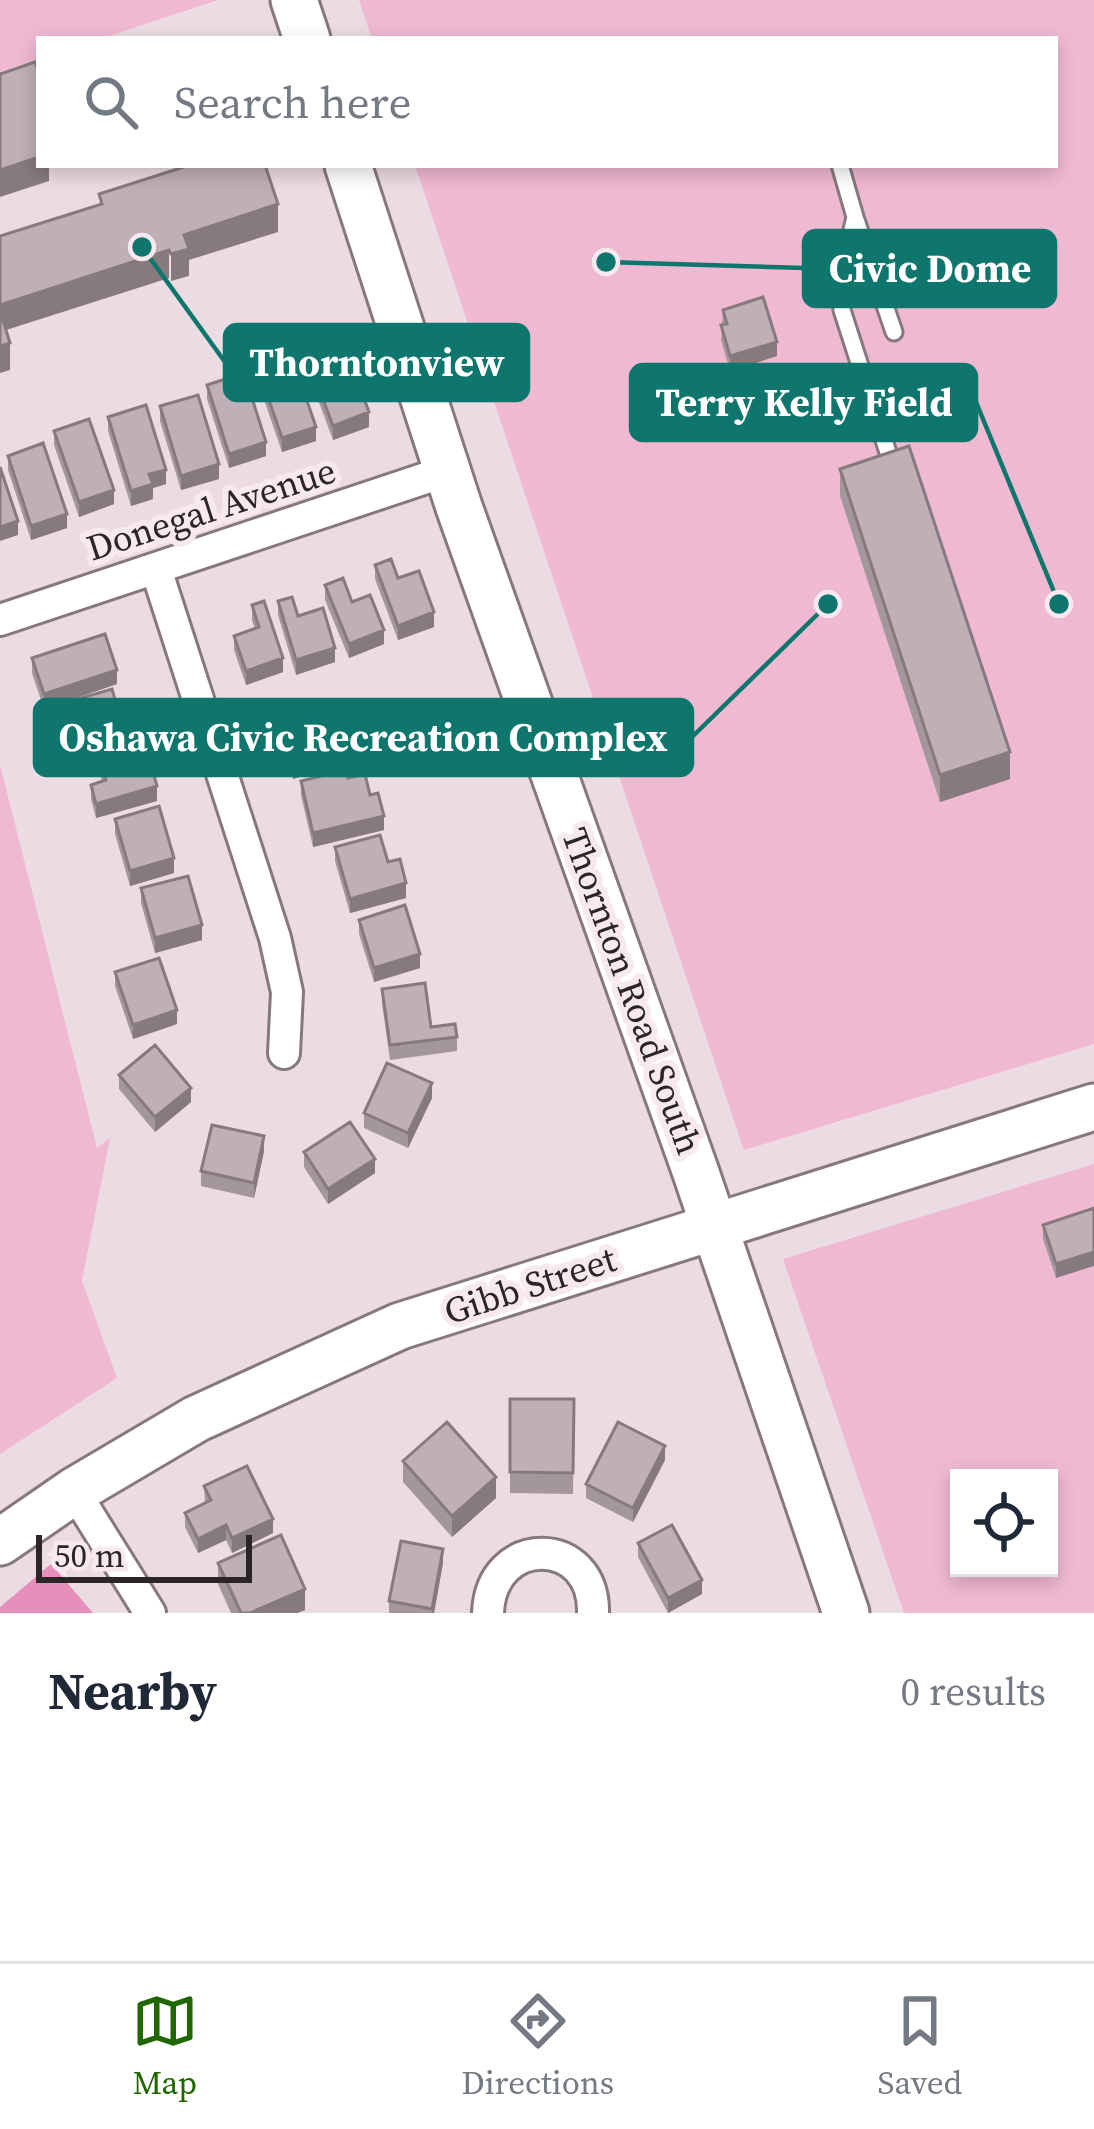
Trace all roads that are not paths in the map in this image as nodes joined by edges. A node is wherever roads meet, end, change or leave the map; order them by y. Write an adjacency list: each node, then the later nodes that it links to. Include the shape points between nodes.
1 (294, 0): 2 (main road)
2 (306, 36)
3 (349, 168): 7 (main road, Thornton Road South)
4 (841, 168): 5 (lane)
5 (855, 217): 6 (lane); 8 (lane, via 839,287 842,310)
6 (894, 332)
7 (447, 471): 9 (street, Donegal Avenue); 13 (main road, Thornton Road South)
8 (894, 471)
9 (156, 569): 10 (street, Donegal Avenue); 11 (street, via 275,938 286,992)
10 (0, 620)
11 (284, 1053)
12 (1094, 1107): 13 (main road, Gibb Street)
13 (714, 1227): 14 (main road, Gibb Street, via 329,1355 196,1419); 19 (main road, Thornton Road South)
14 (74, 1491): 15 (main road, Gibb Street); 16 (street)
15 (0, 1542)
16 (150, 1613)
17 (488, 1613): 18 (street, via 496,1578 533,1554 577,1567)
18 (593, 1613)
19 (846, 1613)

